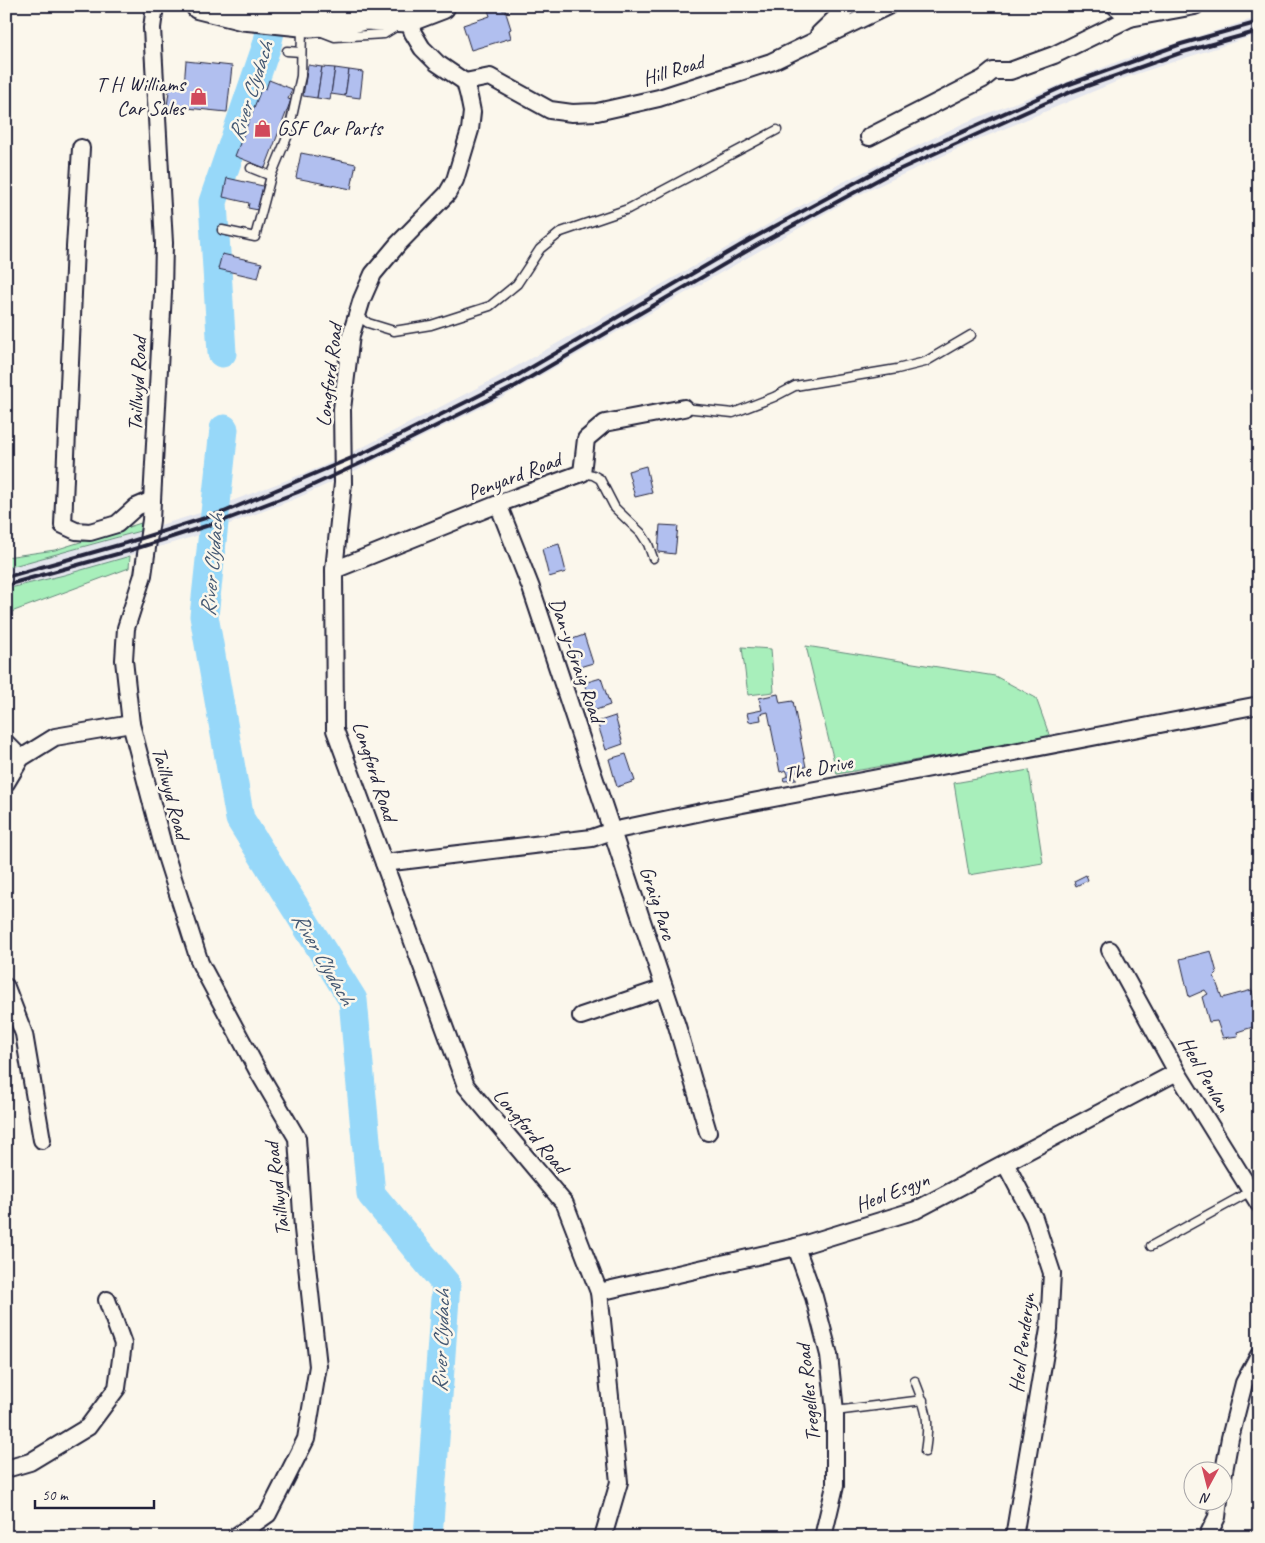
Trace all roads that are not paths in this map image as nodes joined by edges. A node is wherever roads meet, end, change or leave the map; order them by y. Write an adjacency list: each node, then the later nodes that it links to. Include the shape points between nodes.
1 (155, 6): 26 (street, Taillwyd Road, via 152,28 164,243)
2 (200, 6): 11 (main road)
3 (442, 6): 10 (main road)
4 (848, 6): 12 (street)
5 (888, 6): 12 (street, Hill Road)
6 (1115, 6): 9 (street)
7 (1195, 6): 9 (street)
8 (364, 12): 10 (main road); 11 (main road, via 349,21)
9 (1130, 18): 17 (street, via 1054,55 1010,71 993,72)
10 (408, 19): 11 (lane, via 384,34 335,37); 15 (street, via 422,48)
11 (284, 22): 14 (lane)
12 (808, 44): 15 (street, Hill Road, via 771,62 659,98 597,112 550,110 490,77)
13 (286, 51): 14 (lane)
14 (301, 52): 20 (lane, via 301,76 288,135)
15 (465, 82): 22 (street, Longford Road, via 472,112 455,180 373,274)
16 (778, 130): 22 (lane, via 628,209 561,232 540,249 517,284 490,306 432,325 394,331 368,323)
17 (869, 137)
18 (81, 148): 26 (street, via 63,525 76,532 90,532 117,524 136,507)
19 (251, 168): 20 (lane)
20 (271, 176): 21 (lane, via 255,237)
21 (222, 230)
22 (357, 315): 29 (street, Longford Road, via 351,335 342,409 343,483)
23 (970, 335): 24 (lane, via 925,362 795,386 732,413)
24 (684, 408): 25 (street, Penyard Road, via 605,423 586,439)
25 (582, 473): 27 (street, Penyard Road); 28 (lane, via 600,479 615,508 641,533)
26 (152, 500): 31 (street, Taillwyd Road, via 143,575 126,628 124,660)
27 (498, 504): 29 (street, Penyard Road); 35 (street, Dan-y-Graig Road, via 531,588)
28 (653, 558)
29 (334, 570): 36 (street, Longford Road, via 335,730)
30 (1259, 705): 35 (street, The Drive, via 754,796)
31 (131, 724): 33 (street, via 56,737); 58 (street, Taillwyd Road, via 165,853 200,964 297,1138 318,1366 306,1439 268,1514)
32 (6, 743): 33 (street)
33 (21, 758): 34 (street)
34 (6, 783)
35 (612, 831): 36 (street, The Drive, via 592,838); 39 (street, Graig Parc)
36 (384, 863): 48 (street, Longford Road, via 466,1086 565,1204)
37 (1114, 956): 41 (street, Heol Penlan)
38 (6, 987): 43 (street, via 24,1034)
39 (664, 988): 40 (street); 42 (street, Graig Parc)
40 (581, 1016)
41 (1178, 1072): 44 (street, Heol Esgyn); 45 (street, Heol Penlan)
42 (708, 1132)
43 (42, 1140)
44 (1005, 1163): 47 (street, Heol Esgyn, via 916,1210); 61 (street, Heol Penderyn, via 1034,1218 1052,1273 1048,1329)
45 (1255, 1198): 46 (lane)
46 (1151, 1246)
47 (796, 1247): 48 (street, Heol Esgyn); 53 (street, Tregelles Road, via 814,1297 829,1355)
48 (599, 1292): 59 (street, Longford Road, via 619,1482)
49 (107, 1300): 56 (street, via 123,1344 117,1388 88,1426 30,1462)
50 (1259, 1354): 55 (street, via 1244,1383)
51 (916, 1381): 52 (lane)
52 (922, 1400): 53 (lane); 54 (lane, via 929,1429)
53 (835, 1410): 60 (street, Tregelles Road, via 834,1486)
54 (925, 1452)
55 (1226, 1460)
56 (6, 1469)
57 (1218, 1510): 62 (street)
58 (235, 1537)
59 (603, 1537)
60 (823, 1537)
61 (1014, 1537)
62 (1207, 1537)

